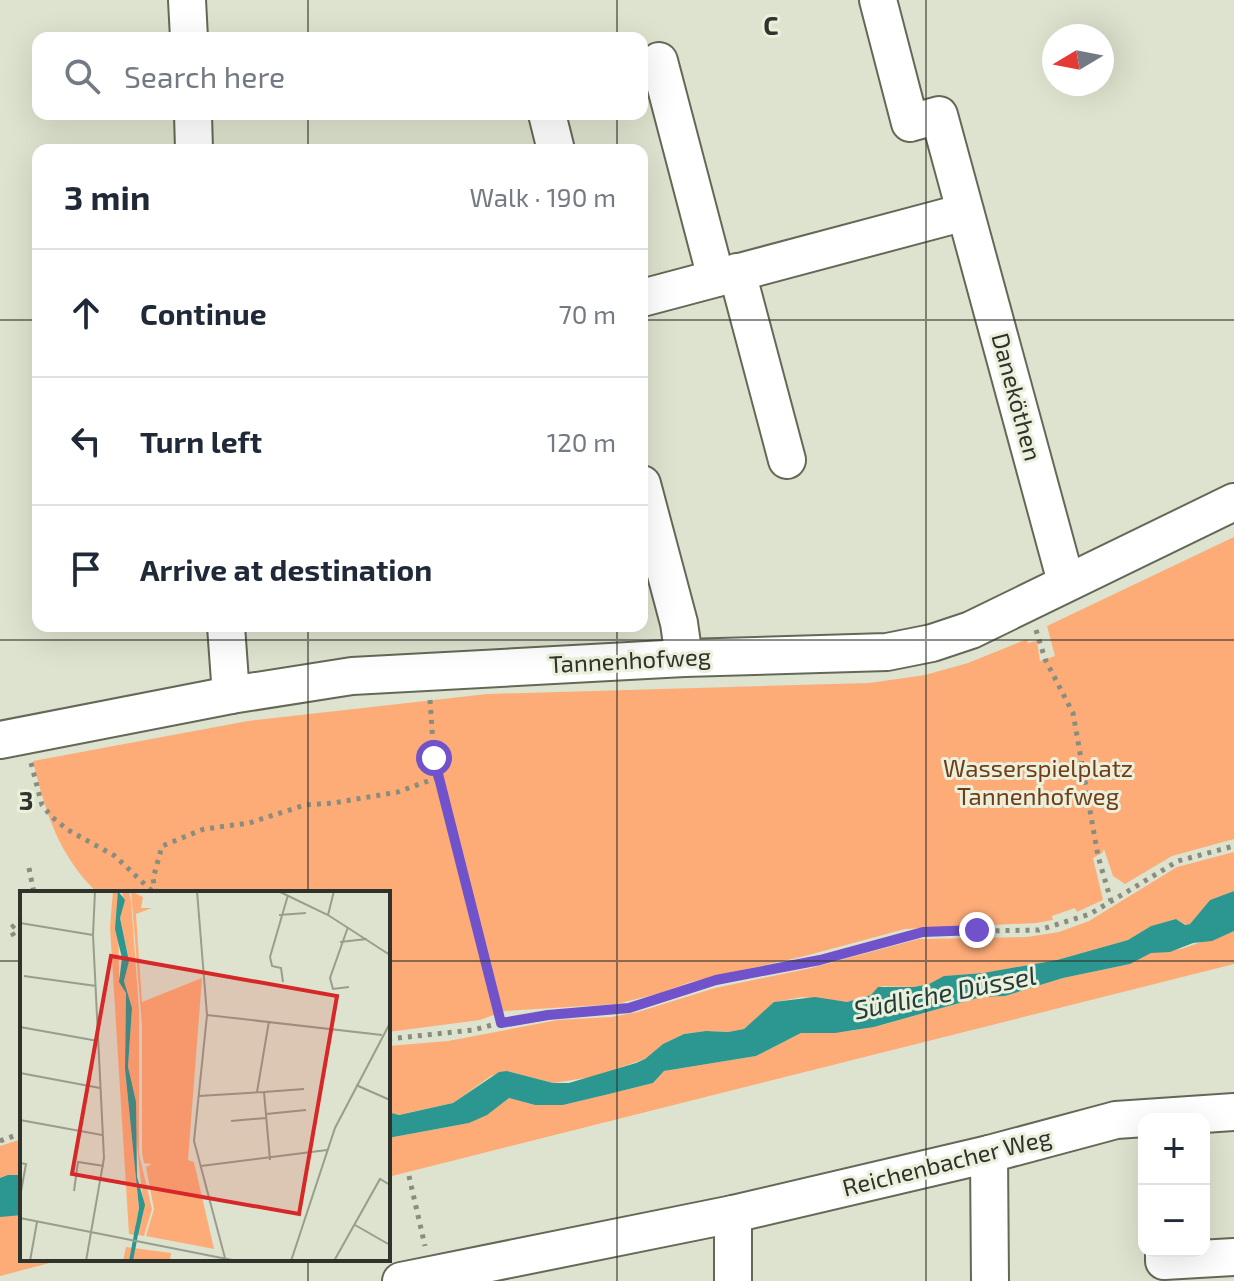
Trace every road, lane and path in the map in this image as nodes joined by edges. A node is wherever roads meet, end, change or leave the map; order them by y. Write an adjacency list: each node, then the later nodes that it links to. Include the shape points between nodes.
1 (187, 0): 3 (street)
2 (878, 0): 9 (street, Daneköthen, via 910,123 939,115)
3 (189, 32)
4 (659, 61): 10 (street)
5 (193, 120): 7 (street)
6 (548, 120): 8 (street)
7 (194, 144)
8 (554, 144)
9 (965, 212): 10 (street); 15 (street, Daneköthen)
10 (726, 275): 11 (street); 12 (street)
11 (648, 296)
12 (787, 460)
13 (1234, 502): 15 (street, Tannenhofweg)
14 (648, 507): 17 (street)
15 (1066, 582): 17 (street, Tannenhofweg, via 971,630 887,652)
16 (226, 632): 20 (street)
17 (684, 658): 19 (street, Tannenhofweg)
18 (1045, 659): 28 (path, via 1073,713)
19 (428, 672): 20 (street, Tannenhofweg, via 352,676); 22 (path)
20 (231, 695): 21 (street, Tannenhofweg)
21 (12, 737): 26 (path, via 42,805 68,830 115,856)
22 (439, 777): 27 (path, via 398,792 305,805 177,839 162,846); 31 (path)
23 (1234, 846): 28 (path, via 1178,861)
24 (29, 868): 25 (path)
25 (34, 891)
26 (153, 891)
27 (155, 891)
28 (1111, 901): 31 (path, via 1090,914 1039,930 923,932 820,960 716,980 629,1008)
29 (20, 921): 30 (path, via 10,929)
30 (14, 936)
31 (501, 1023): 32 (path)
32 (390, 1039)
33 (1234, 1112): 34 (street, Reichenbacher Weg)
34 (1210, 1114)
35 (1138, 1119): 38 (street, Reichenbacher Weg, via 1116,1120)
36 (20, 1134): 37 (path)
37 (0, 1141)
38 (989, 1154): 40 (street, Reichenbacher Weg); 46 (street)
39 (409, 1176): 44 (path)
40 (733, 1214): 43 (street, Reichenbacher Weg); 45 (street)
41 (1164, 1257): 42 (street)
42 (1234, 1257)
43 (478, 1274): 44 (street, Reichenbacher Weg)
44 (416, 1278)
45 (733, 1281)
46 (990, 1281)

